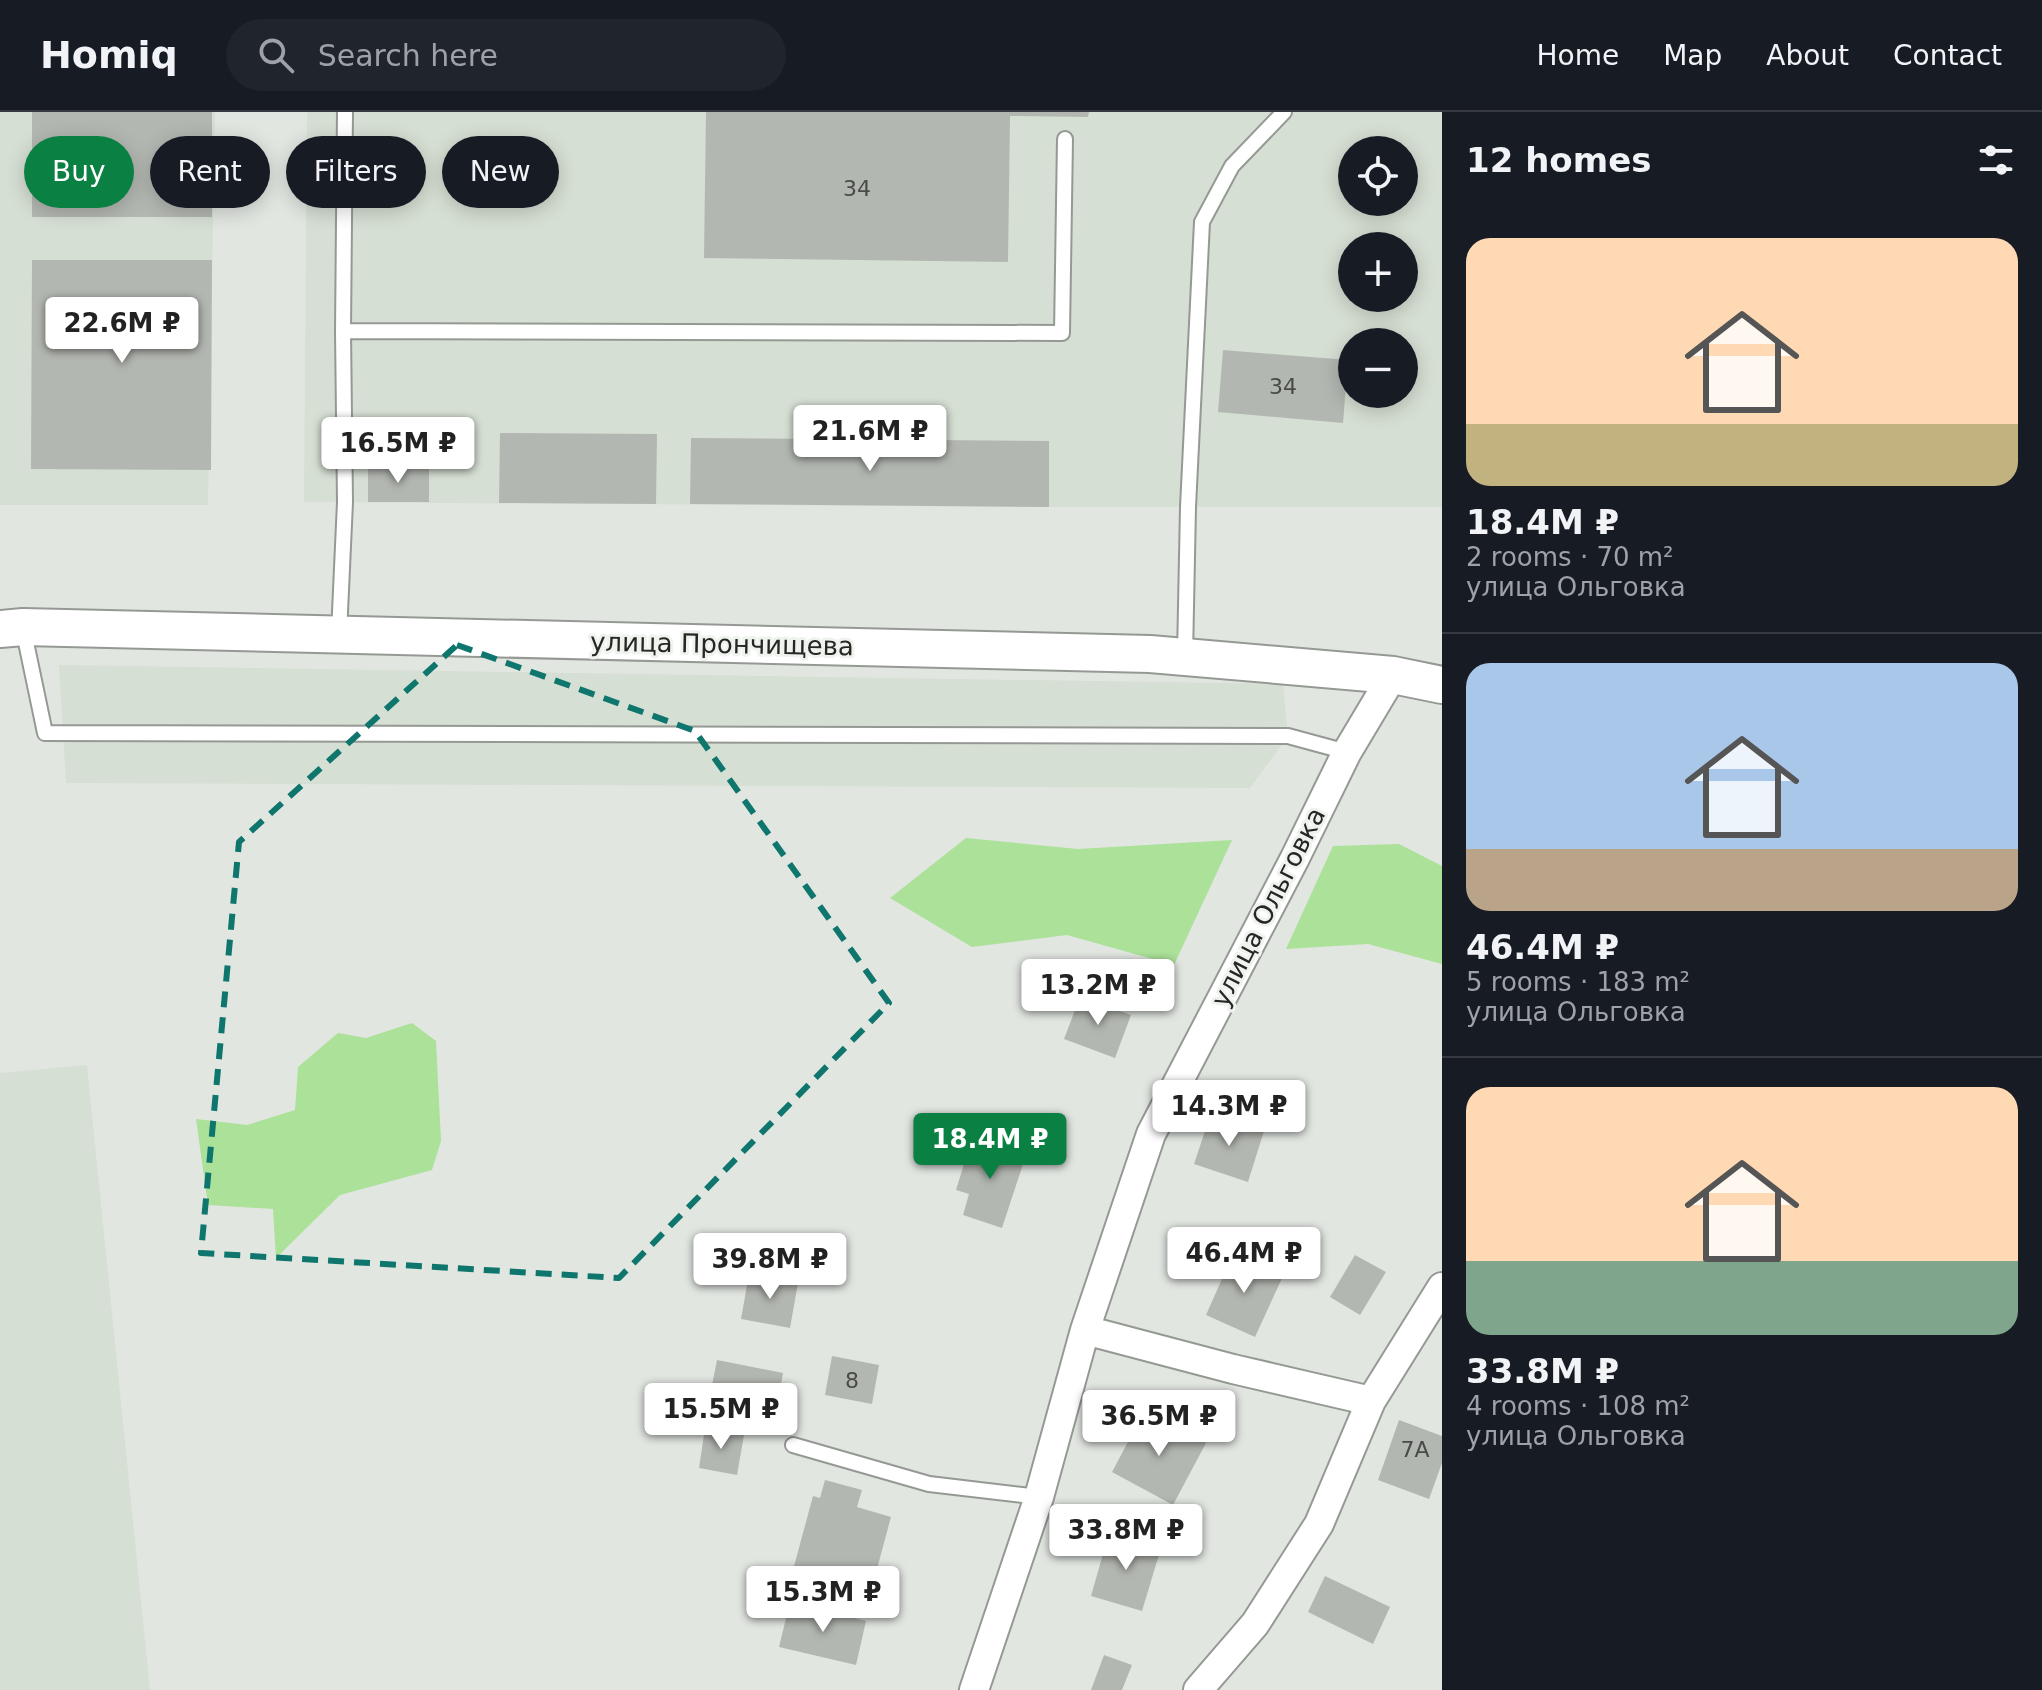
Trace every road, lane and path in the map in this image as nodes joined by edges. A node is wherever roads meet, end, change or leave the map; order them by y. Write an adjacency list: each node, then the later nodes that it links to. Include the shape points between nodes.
1 (345, 112): 4 (lane)
2 (1284, 112): 7 (lane, via 1232,166 1202,222)
3 (1065, 139): 4 (lane, via 1062,333)
4 (343, 331): 6 (lane, via 345,502)
5 (12, 628): 6 (street, улица Прончищева); 10 (lane, via 45,733 1288,736)
6 (339, 635): 7 (street, улица Прончищева)
7 (1185, 657): 8 (street, улица Прончищева)
8 (1393, 675): 9 (street, улица Прончищева); 10 (street, улица Ольговка)
9 (1442, 685)
10 (1347, 752): 12 (street, улица Ольговка, via 1151,1134)
11 (1442, 1287): 13 (street)
12 (1085, 1330): 13 (street); 15 (street, улица Ольговка)
13 (1371, 1401): 17 (street, via 1319,1524 1255,1624)
14 (793, 1445): 15 (lane, via 929,1484)
15 (1039, 1497): 16 (street, улица Ольговка)
16 (974, 1690)
17 (1198, 1690)

